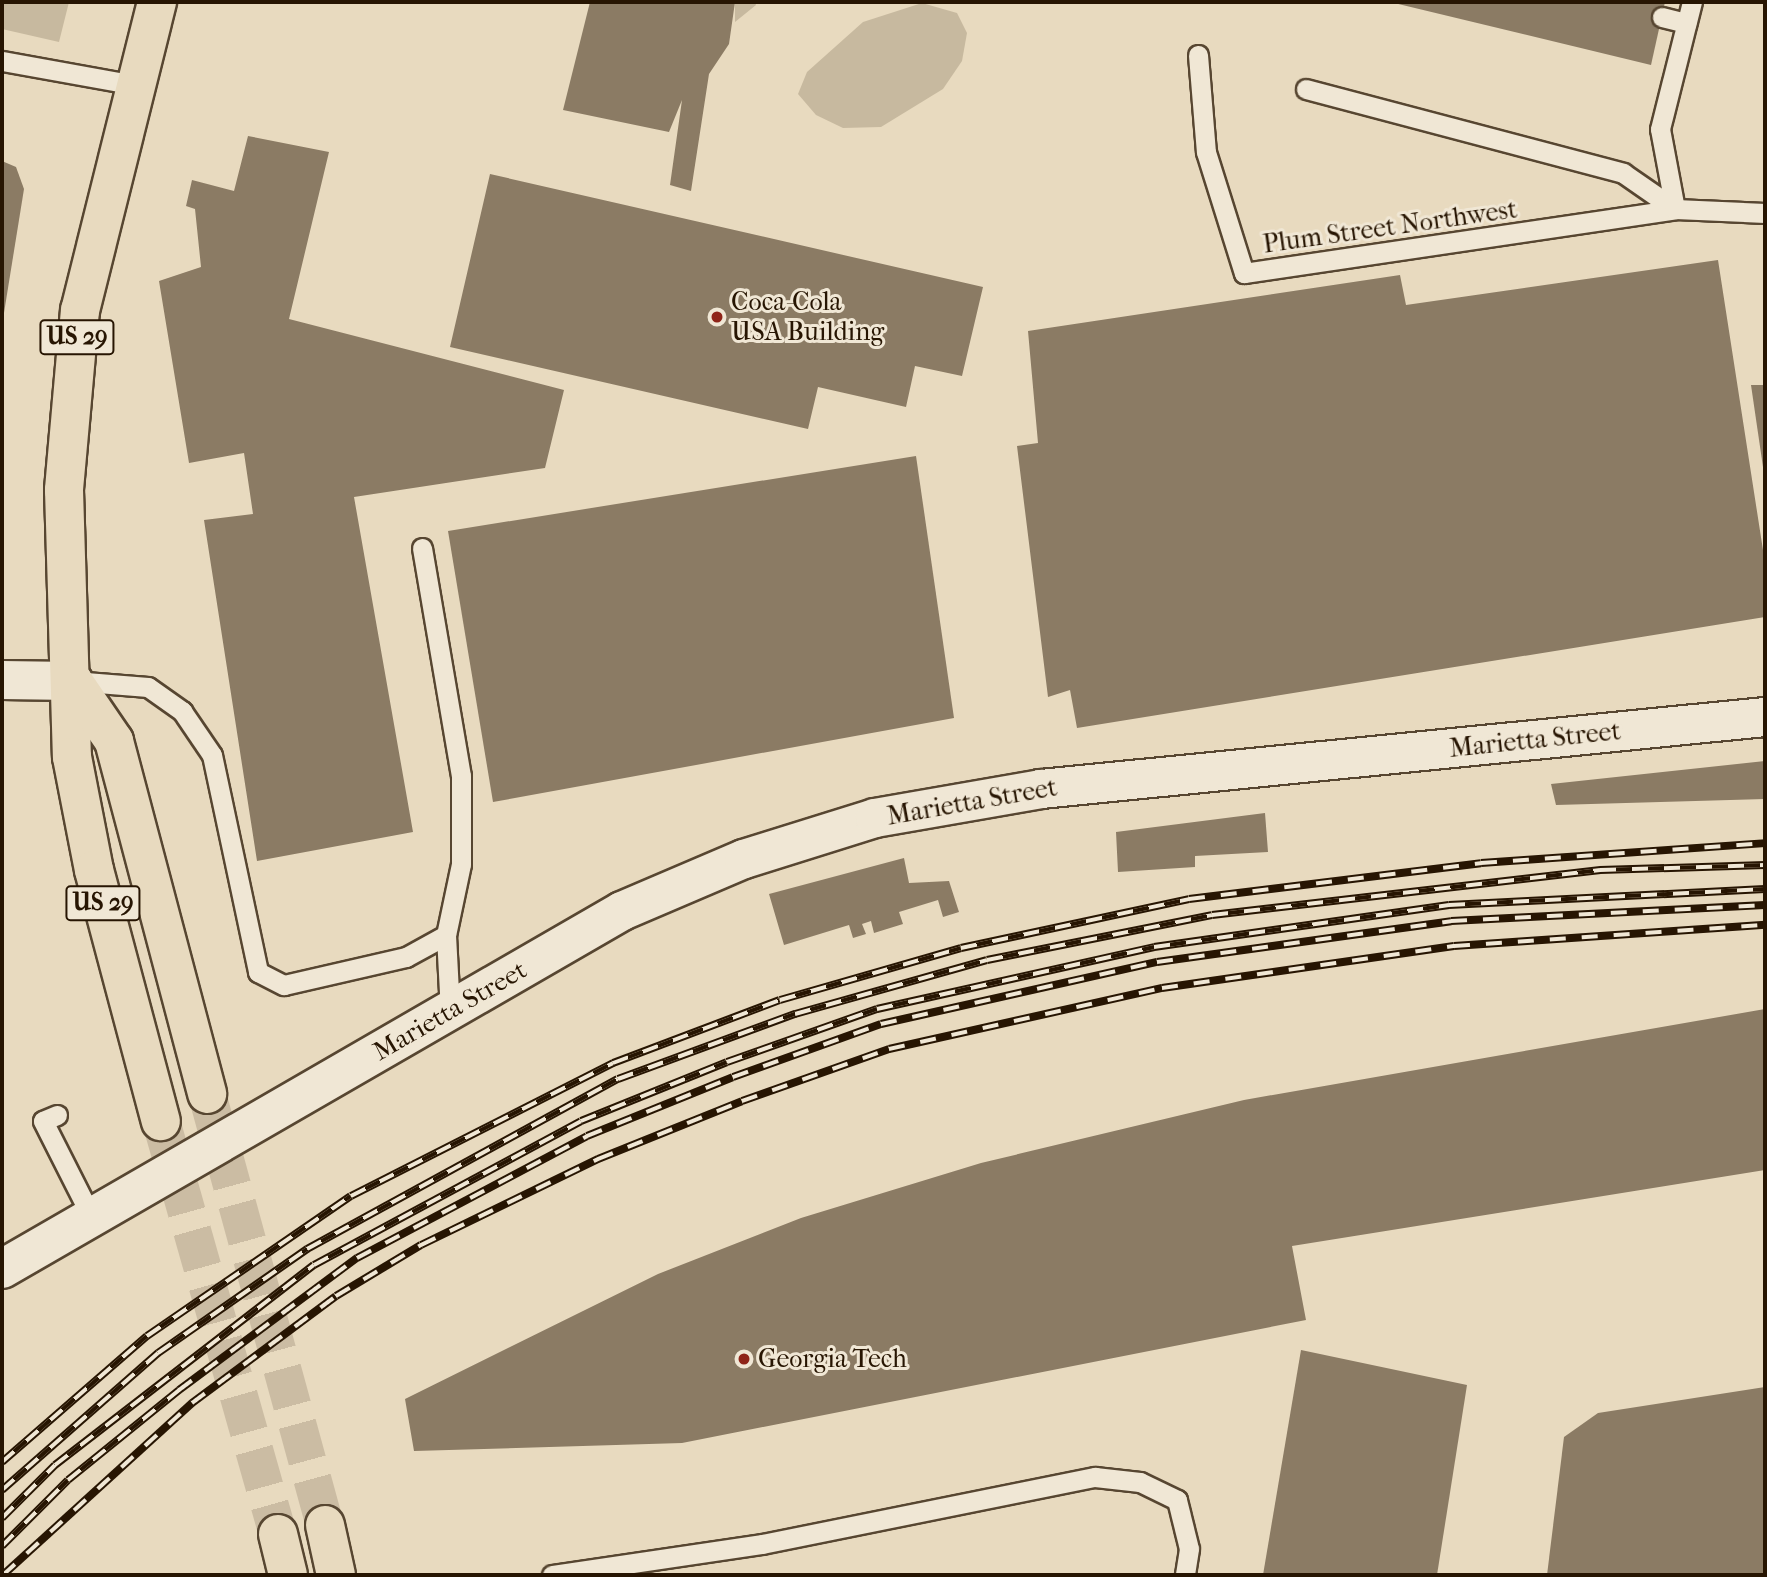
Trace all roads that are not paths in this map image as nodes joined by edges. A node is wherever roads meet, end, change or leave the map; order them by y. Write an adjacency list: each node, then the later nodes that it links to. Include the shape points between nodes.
1 (157, 2): 7 (highway, US 29)
2 (1692, 2): 4 (lane)
3 (1662, 17): 4 (lane)
4 (1686, 23): 9 (lane, via 1660,130)
5 (1198, 55): 9 (lane, Plum Street Northwest, via 1206,152 1244,273)
6 (2, 61): 7 (lane)
7 (136, 85): 13 (highway, US 29, via 80,310 69,399 64,503)
8 (1306, 89): 9 (lane, via 1623,173)
9 (1675, 209): 10 (lane, Plum Street Northwest)
10 (1765, 213)
11 (422, 548): 15 (lane, via 461,776 461,864)
12 (2, 680): 13 (main road)
13 (73, 681): 15 (lane, via 148,687 182,711 212,755 258,972 284,985 406,957); 17 (highway, US 29, via 114,741); 19 (highway, US 29, via 72,757 94,870)
14 (1765, 718): 16 (main road, Marietta Street, via 1041,789 876,818 744,859 621,911)
15 (446, 935): 16 (lane)
16 (450, 1012): 20 (main road, Marietta Street)
17 (206, 1094)
18 (57, 1115): 20 (lane, via 43,1121)
19 (161, 1121)
20 (92, 1218): 21 (main road, Marietta Street)
21 (2, 1269)
22 (325, 1525): 25 (highway)
23 (278, 1534): 24 (highway)
24 (288, 1575)
25 (336, 1575)
26 (552, 1575): 27 (lane, via 762,1544 1095,1477 1140,1482 1177,1500 1189,1549)
27 (1185, 1575)

